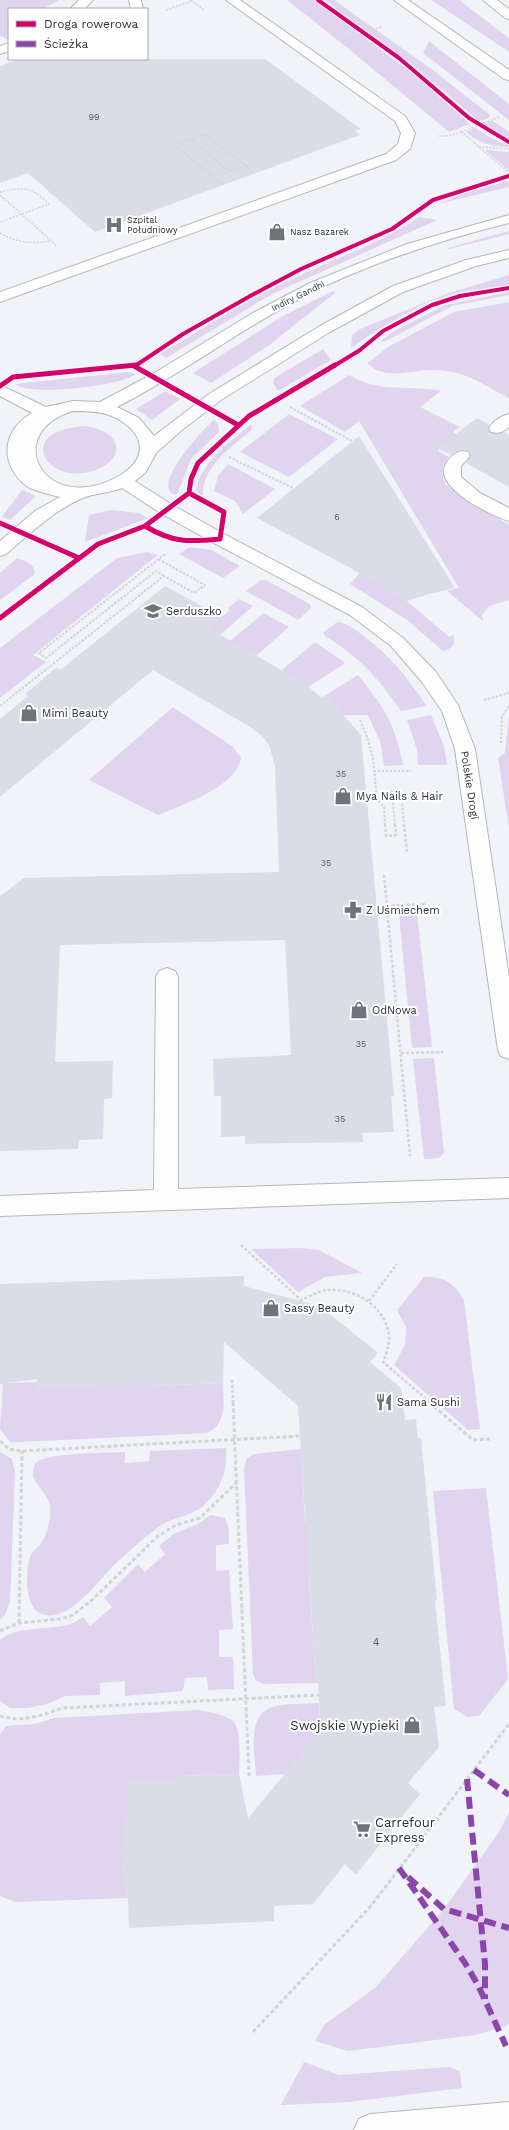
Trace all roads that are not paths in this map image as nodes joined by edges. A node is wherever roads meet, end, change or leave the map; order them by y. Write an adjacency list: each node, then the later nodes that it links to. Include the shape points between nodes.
1 (232, 0): 8 (street, via 400,119 408,133 405,146 391,157)
2 (400, 0): 5 (street)
3 (489, 0): 4 (street)
4 (509, 15)
5 (509, 76)
6 (509, 219): 10 (street, Indiry Gandhi, via 447,236 374,261 315,287 257,316 136,392)
7 (509, 254): 14 (street, via 471,263 398,289 352,314 215,397)
8 (0, 297)
9 (0, 390): 11 (street)
10 (103, 407): 11 (street, via 73,406); 14 (street, via 123,414 138,424 147,437)
11 (44, 413): 13 (street, via 26,424)
12 (0, 428): 13 (street)
13 (14, 438): 16 (street)
14 (148, 451): 18 (street, via 140,468)
15 (462, 456): 20 (street, via 450,472 456,484)
16 (11, 457): 17 (street); 19 (street, via 18,472 34,483 56,490)
17 (0, 475)
18 (123, 481): 19 (street, via 103,489); 23 (street, Polskie Drogi, via 220,539 356,612 397,642 429,677 451,710 465,749)
19 (80, 492): 21 (street, via 41,515)
20 (509, 515)
21 (0, 550)
22 (167, 977): 25 (street)
23 (509, 1050)
24 (509, 1188): 25 (street)
25 (166, 1200): 26 (street)
26 (0, 1206)
27 (509, 2118): 28 (street)
28 (370, 2130)

